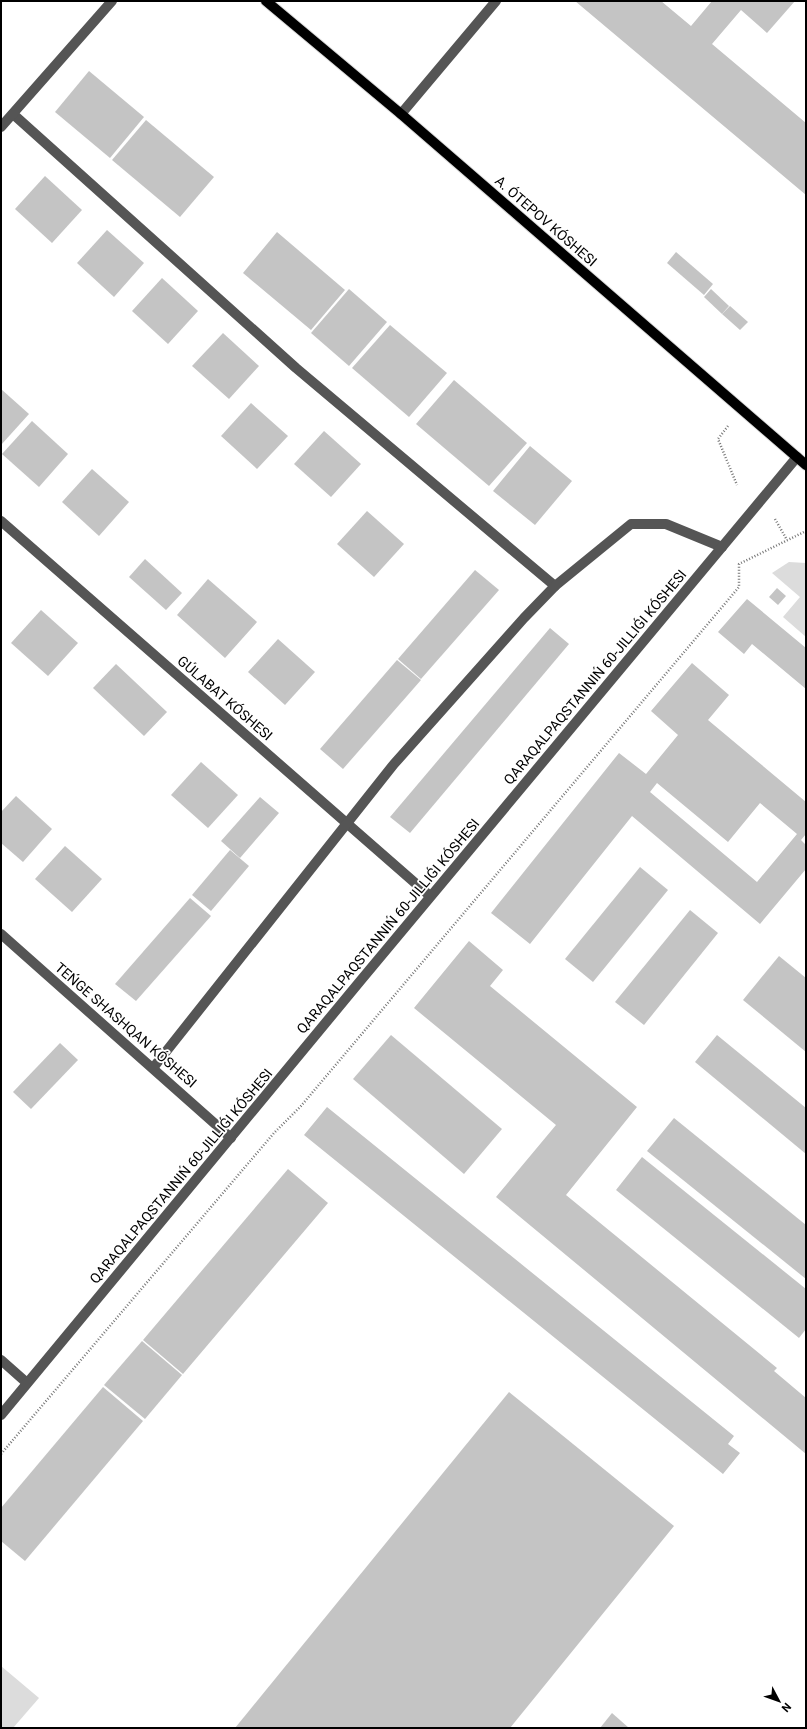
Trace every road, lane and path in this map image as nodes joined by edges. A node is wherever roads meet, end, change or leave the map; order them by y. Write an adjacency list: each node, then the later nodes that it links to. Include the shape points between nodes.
1 (112, 1): 4 (street)
2 (266, 1): 5 (main road, A. ÓTEPOV KÓSHESI)
3 (496, 1): 5 (street)
4 (13, 114): 6 (street); 16 (street, via 296,368)
5 (401, 114): 8 (main road, A. ÓTEPOV KÓSHESI)
6 (1, 127)
7 (728, 426): 10 (path, via 718,439)
8 (798, 457): 9 (main road, A. ÓTEPOV KÓSHESI); 15 (street)
9 (806, 465)
10 (737, 485)
11 (775, 519): 14 (path)
12 (1, 521): 17 (street, GÚLABAT KÓSHESI)
13 (806, 531): 14 (path)
14 (787, 540): 25 (path, via 740,564 740,587 301,1106 274,1133)
15 (722, 547): 16 (street, via 666,524 631,524); 18 (street)
16 (555, 586): 17 (street, via 394,764)
17 (347, 824): 18 (street, GÚLABAT KÓSHESI); 20 (street)
18 (430, 896): 21 (street)
19 (1, 934): 20 (street, TEŃGE SHASHQAN KÓSHESI)
20 (153, 1068): 21 (street, TEŃGE SHASHQAN KÓSHESI)
21 (231, 1138): 23 (street)
22 (1, 1360): 23 (street)
23 (28, 1383): 24 (street)
24 (1, 1415)
25 (1, 1454)

